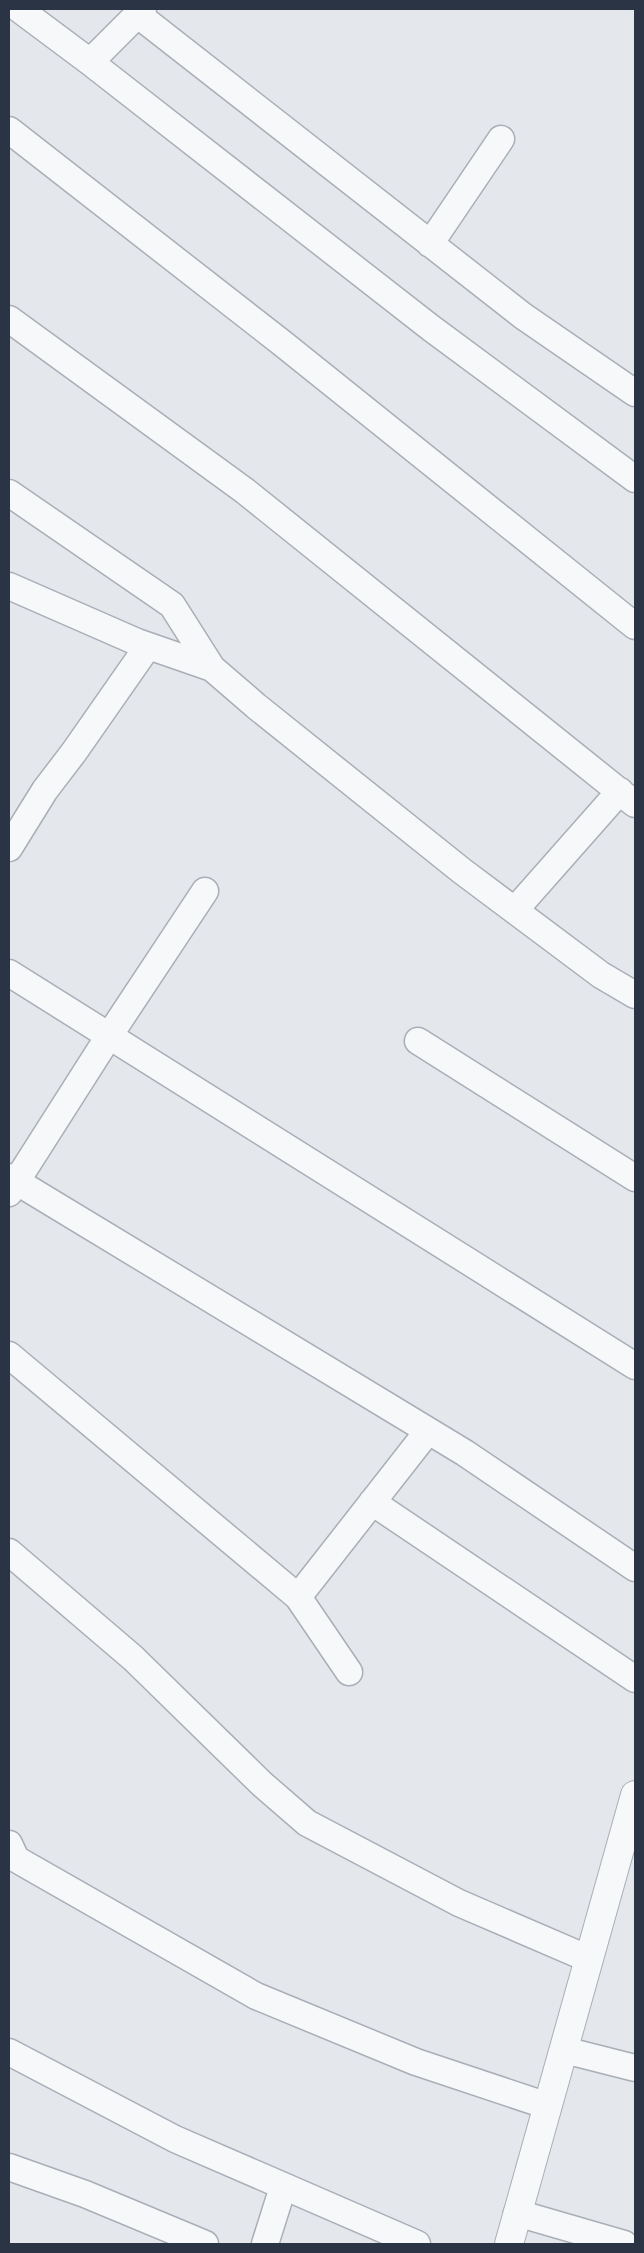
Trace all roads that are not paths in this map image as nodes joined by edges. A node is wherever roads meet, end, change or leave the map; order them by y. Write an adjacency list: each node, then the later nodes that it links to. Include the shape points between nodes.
1 (19, 9): 3 (street)
2 (140, 12): 3 (street); 6 (street)
3 (90, 62): 9 (street, via 431,328)
4 (9, 130): 12 (street, via 282,343)
5 (501, 139): 6 (street)
6 (430, 244): 8 (street, via 522,316)
7 (9, 319): 15 (street, via 245,491)
8 (635, 392)
9 (635, 479)
10 (9, 493): 14 (street, via 172,605)
11 (9, 586): 13 (street)
12 (635, 626)
13 (148, 646): 14 (street); 16 (street, via 44,790)
14 (212, 668): 18 (street)
15 (627, 797): 18 (street)
16 (9, 848)
17 (205, 891): 21 (street)
18 (515, 910): 20 (street, via 601,975)
19 (9, 973): 21 (street)
20 (635, 995)
21 (109, 1036): 24 (street); 26 (street)
22 (418, 1041): 23 (street)
23 (635, 1178)
24 (11, 1184): 27 (street)
25 (9, 1355): 31 (street)
26 (635, 1366)
27 (428, 1431): 28 (street); 30 (street, via 466,1453)
28 (372, 1502): 31 (street); 33 (street)
29 (9, 1552): 36 (street, via 133,1658 262,1784 307,1823 459,1903)
30 (635, 1568)
31 (298, 1597): 32 (street)
32 (349, 1672)
33 (635, 1679)
34 (635, 1795): 36 (street)
35 (9, 1844): 40 (street, via 16,1859 256,1996 416,2062)
36 (589, 1959): 37 (street)
37 (564, 2050): 39 (street); 40 (street)
38 (9, 2052): 42 (street, via 175,2140)
39 (635, 2068)
40 (548, 2106): 43 (street)
41 (9, 2167): 44 (street, via 85,2194)
42 (283, 2187): 45 (street); 46 (street)
43 (517, 2213): 47 (street); 48 (street)
44 (205, 2244)
45 (265, 2244)
46 (417, 2244)
47 (509, 2244)
48 (624, 2244)

